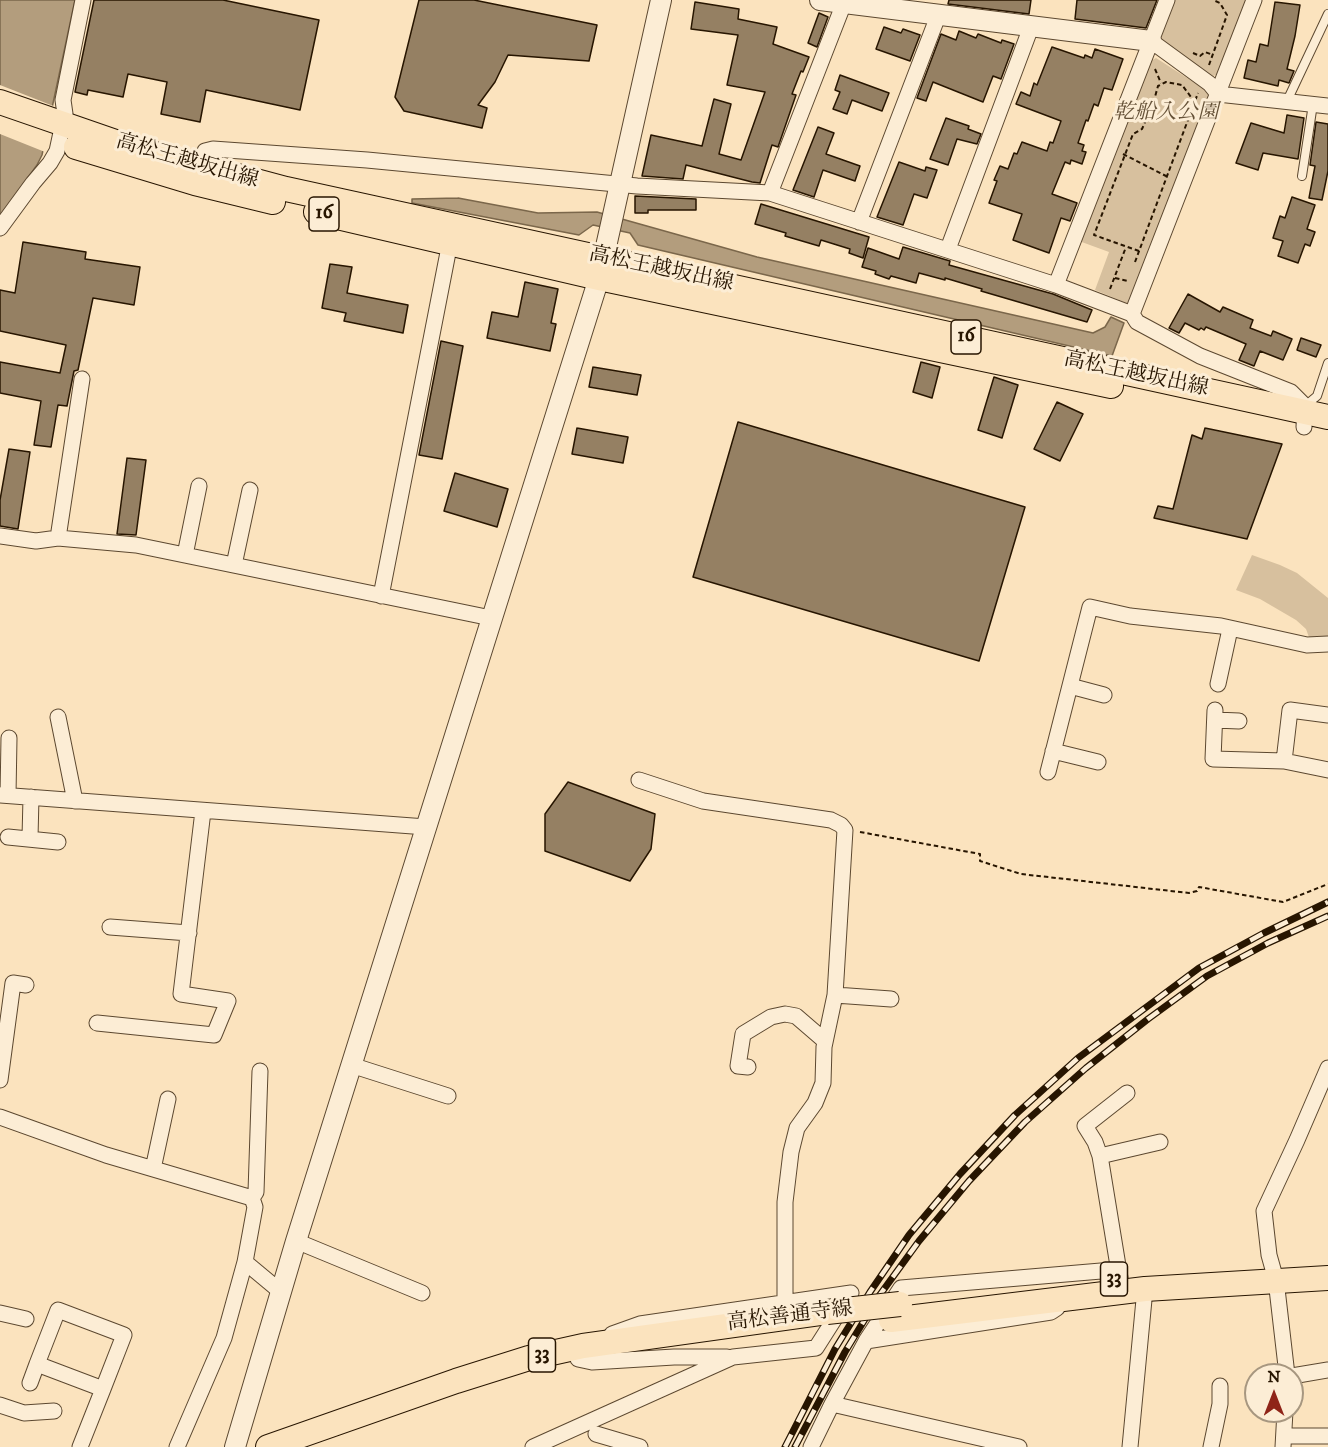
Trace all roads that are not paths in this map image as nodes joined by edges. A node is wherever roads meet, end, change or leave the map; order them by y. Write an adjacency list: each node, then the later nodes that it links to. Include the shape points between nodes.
1 (83, 0): 16 (street, via 63,100 65,114)
2 (661, 0): 19 (street)
3 (820, 0): 6 (street)
4 (1167, 0): 10 (street)
5 (1254, 0): 11 (street)
6 (844, 3): 8 (street); 20 (street)
7 (1328, 14): 12 (lane)
8 (938, 16): 9 (street); 21 (street)
9 (1031, 27): 10 (street); 24 (street)
10 (1151, 41): 11 (street); 26 (street)
11 (1218, 94): 12 (street); 27 (street)
12 (1287, 101): 14 (street)
13 (0, 102): 16 (main road, 高松王越坂出線 / 16)
14 (1320, 105): 18 (lane)
15 (0, 119): 16 (main road, 高松王越坂出線 / 16)
16 (57, 132): 17 (main road, 高松王越坂出線 / 16); 22 (street, via 57,151 50,163)
17 (197, 174): 19 (street, via 205,151 213,148); 23 (main road, 高松王越坂出線 / 16)
18 (1302, 176)
19 (621, 184): 20 (street); 25 (street)
20 (770, 193): 21 (street)
21 (860, 222): 24 (street)
22 (0, 228)
23 (452, 234): 25 (main road, 高松王越坂出線 / 16); 38 (street)
24 (948, 249): 26 (street)
25 (602, 268): 30 (main road, 高松王越坂出線 / 16); 39 (street)
26 (1056, 285): 27 (street)
27 (1132, 314): 30 (street, via 1137,322 1200,356 1290,393)
28 (1328, 363): 30 (lane)
29 (82, 379): 35 (street)
30 (1311, 416): 31 (main road, 高松王越坂出線 / 16)
31 (1328, 432)
32 (199, 486): 36 (street)
33 (250, 490): 37 (street)
34 (0, 536): 35 (street, via 36,541)
35 (58, 538): 36 (street, via 136,545)
36 (185, 555): 37 (street)
37 (234, 565): 38 (street)
38 (381, 596): 39 (street)
39 (491, 618): 59 (street)
40 (1230, 629): 41 (street, via 1307,645); 42 (street); 43 (street, via 1090,607)
41 (1328, 644)
42 (1218, 684)
43 (1070, 686): 44 (street); 49 (street)
44 (1104, 695)
45 (1328, 715): 50 (street, via 1290,710)
46 (58, 717): 57 (street)
47 (1239, 721): 50 (street, via 1215,715 1213,759)
48 (9, 738): 55 (street)
49 (1053, 751): 51 (street); 53 (street)
50 (1284, 761): 52 (street)
51 (1098, 762)
52 (1328, 770)
53 (1048, 772)
54 (639, 780): 66 (street, via 703,801 831,820 845,830)
55 (4, 795): 56 (street)
56 (31, 797): 57 (street); 61 (street)
57 (75, 801): 58 (street)
58 (203, 811): 59 (street); 64 (street)
59 (426, 827): 70 (street)
60 (8, 837): 61 (street)
61 (30, 838): 62 (street)
62 (58, 842)
63 (110, 927): 64 (street)
64 (189, 933): 68 (street, via 182,994 228,1001 214,1035)
65 (26, 985): 74 (street, via 13,983)
66 (835, 995): 67 (street); 69 (street)
67 (891, 999)
68 (97, 1023)
69 (825, 1041): 71 (street, via 796,1016 771,1017 743,1034 738,1066); 93 (street, via 823,1083 815,1103 797,1128 791,1152 785,1202)
70 (351, 1065): 76 (street); 83 (street)
71 (748, 1067)
72 (1328, 1068): 86 (street, via 1264,1211)
73 (260, 1071): 82 (street, via 256,1192)
74 (0, 1080)
75 (1127, 1093): 80 (street, via 1085,1126)
76 (448, 1096)
77 (168, 1099): 81 (street)
78 (0, 1117): 81 (street)
79 (1160, 1142): 80 (street)
80 (1100, 1156): 87 (street)
81 (153, 1169): 82 (street)
82 (252, 1198): 84 (street, via 255,1207)
83 (296, 1241): 90 (street); 91 (street)
84 (245, 1262): 90 (street); 116 (street, via 224,1338)
85 (1328, 1262): 86 (main road, 高松善通寺線 / 33)
86 (1274, 1272): 87 (main road, 高松善通寺線 / 33); 88 (main road, 高松善通寺線 / 33); 89 (main road, 高松善通寺線 / 33); 100 (street)
87 (1120, 1278): 94 (main road, 高松善通寺線 / 33); 97 (street, via 1101,1271 901,1288)
88 (1328, 1278)
89 (1145, 1289): 92 (main road, 高松善通寺線 / 33); 124 (street)
90 (281, 1292): 117 (street)
91 (422, 1293)
92 (1077, 1296): 94 (main road, 高松善通寺線 / 33); 97 (street, via 1051,1312)
93 (785, 1303): 98 (street, via 640,1324); 99 (street, via 851,1293 816,1348)
94 (895, 1312): 98 (main road, 高松善通寺線 / 33, bridge)
95 (0, 1313): 96 (street)
96 (26, 1319)
97 (866, 1341): 107 (street)
98 (581, 1352): 99 (street, via 592,1362); 118 (main road, 高松善通寺線 / 33, via 529,1358); 119 (main road, 高松善通寺線 / 33, via 456,1390)
99 (733, 1357): 111 (street)
100 (1285, 1363)
101 (37, 1365): 104 (street); 106 (street); 106 (street, via 54,1308 126,1329)
102 (1328, 1370): 103 (street)
103 (1304, 1374)
104 (30, 1383)
105 (1220, 1386): 125 (street)
106 (104, 1389): 115 (street)
107 (832, 1404): 113 (street); 122 (street)
108 (0, 1405): 109 (street, via 24,1413)
109 (54, 1411)
110 (1285, 1423): 114 (street)
111 (595, 1434): 120 (street); 121 (street)
112 (1328, 1436): 114 (street)
113 (953, 1440): 123 (street)
114 (1284, 1442)
115 (80, 1447)
116 (177, 1447)
117 (235, 1447)
118 (268, 1447)
119 (295, 1447)
120 (533, 1447)
121 (640, 1447)
122 (811, 1447)
123 (1019, 1447)
124 (1130, 1447)
125 (1211, 1447)

